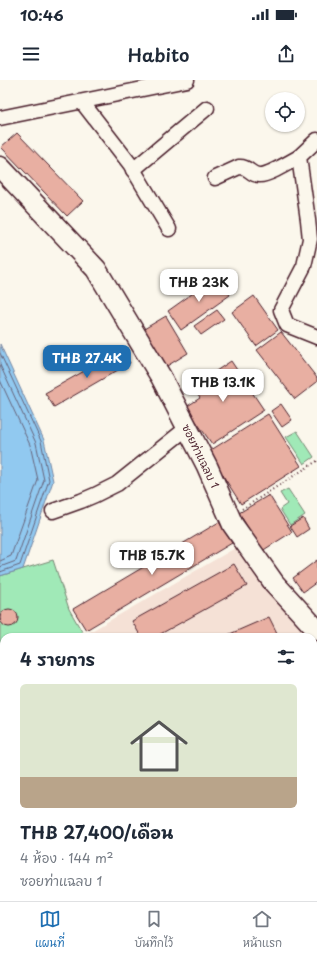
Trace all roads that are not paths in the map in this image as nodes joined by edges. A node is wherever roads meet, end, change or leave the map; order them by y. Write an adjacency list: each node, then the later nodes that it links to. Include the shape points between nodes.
1 (187, 80): 2 (street)
2 (82, 102): 4 (street); 8 (street)
3 (207, 108): 8 (street)
4 (0, 118)
5 (317, 140): 6 (street)
6 (299, 157): 9 (street, via 259,176 245,167 239,167); 11 (street, via 310,240 304,266 281,310 287,325)
7 (0, 167): 12 (street, ซอยท่าแฉลบ 1, via 96,269 161,377)
8 (133, 170): 10 (street)
9 (215, 178)
10 (169, 229)
11 (317, 337)
12 (187, 428): 13 (street, via 117,484 95,496); 14 (street, ซอยท่าแฉลบ 1, via 233,525 274,583)
13 (53, 511)
14 (317, 630)

